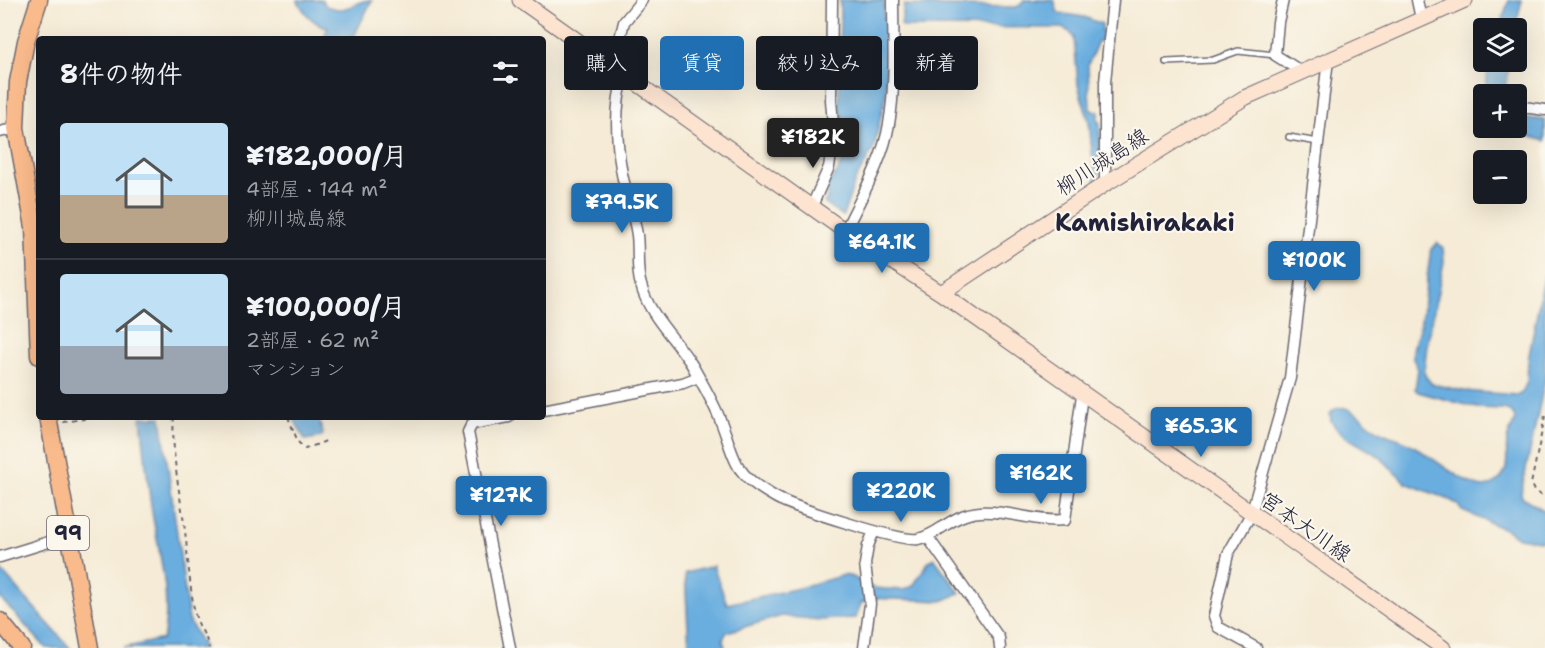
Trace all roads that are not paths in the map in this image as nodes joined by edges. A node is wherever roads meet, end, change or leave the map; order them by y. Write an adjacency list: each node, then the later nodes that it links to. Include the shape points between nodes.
1 (39, 0): 21 (main road, via 26,41)
2 (520, 0): 11 (main road)
3 (642, 0): 12 (street, via 624,22)
4 (832, 0): 25 (street, via 834,136 828,167)
5 (893, 0): 26 (street, via 889,126 876,166)
6 (1113, 0): 24 (street, via 1105,82)
7 (1283, 0): 13 (street)
8 (1417, 0): 10 (street)
9 (1465, 0): 10 (main road, 柳川城島線)
10 (1421, 19): 14 (main road, 柳川城島線)
11 (571, 36)
12 (623, 36)
13 (1275, 55): 15 (lane, via 1238,51 1213,60); 16 (street)
14 (1328, 60): 16 (main road, 柳川城島線); 23 (street)
15 (1166, 62)
16 (1302, 72): 24 (main road, 柳川城島線, via 1244,98)
17 (618, 90): 29 (street, via 617,128 622,173 637,233 640,284)
18 (647, 90): 25 (main road)
19 (1527, 108): 20 (street)
20 (1545, 110)
21 (8, 130): 27 (main road, via 33,227)
22 (1289, 137): 23 (lane)
23 (1318, 142): 34 (street, via 1290,378)
24 (1105, 184): 28 (main road, 柳川城島線)
25 (812, 206): 26 (main road)
26 (843, 229): 28 (main road)
27 (36, 292)
28 (941, 293): 30 (main road, 宮本大川線)
29 (698, 376): 31 (street, via 683,383); 35 (street, via 746,476 777,498)
30 (1083, 395): 34 (main road, 宮本大川線); 37 (street, via 1065,520 1050,522 1002,511 977,512 958,517)
31 (546, 409)
32 (493, 420): 42 (street, via 472,424 468,432)
33 (49, 421): 36 (main road, 99)
34 (1251, 514): 45 (street, via 1228,554 1214,616 1218,627); 46 (main road, 宮本大川線)
35 (874, 531): 37 (street, via 915,540); 43 (street, via 865,564 870,604)
36 (68, 536): 38 (street); 41 (main road, 99)
37 (927, 536): 44 (street, via 999,638)
38 (0, 557)
39 (0, 621): 40 (main road)
40 (22, 648)
41 (90, 648)
42 (510, 648)
43 (864, 648)
44 (1000, 648)
45 (1256, 648)
46 (1443, 648)

